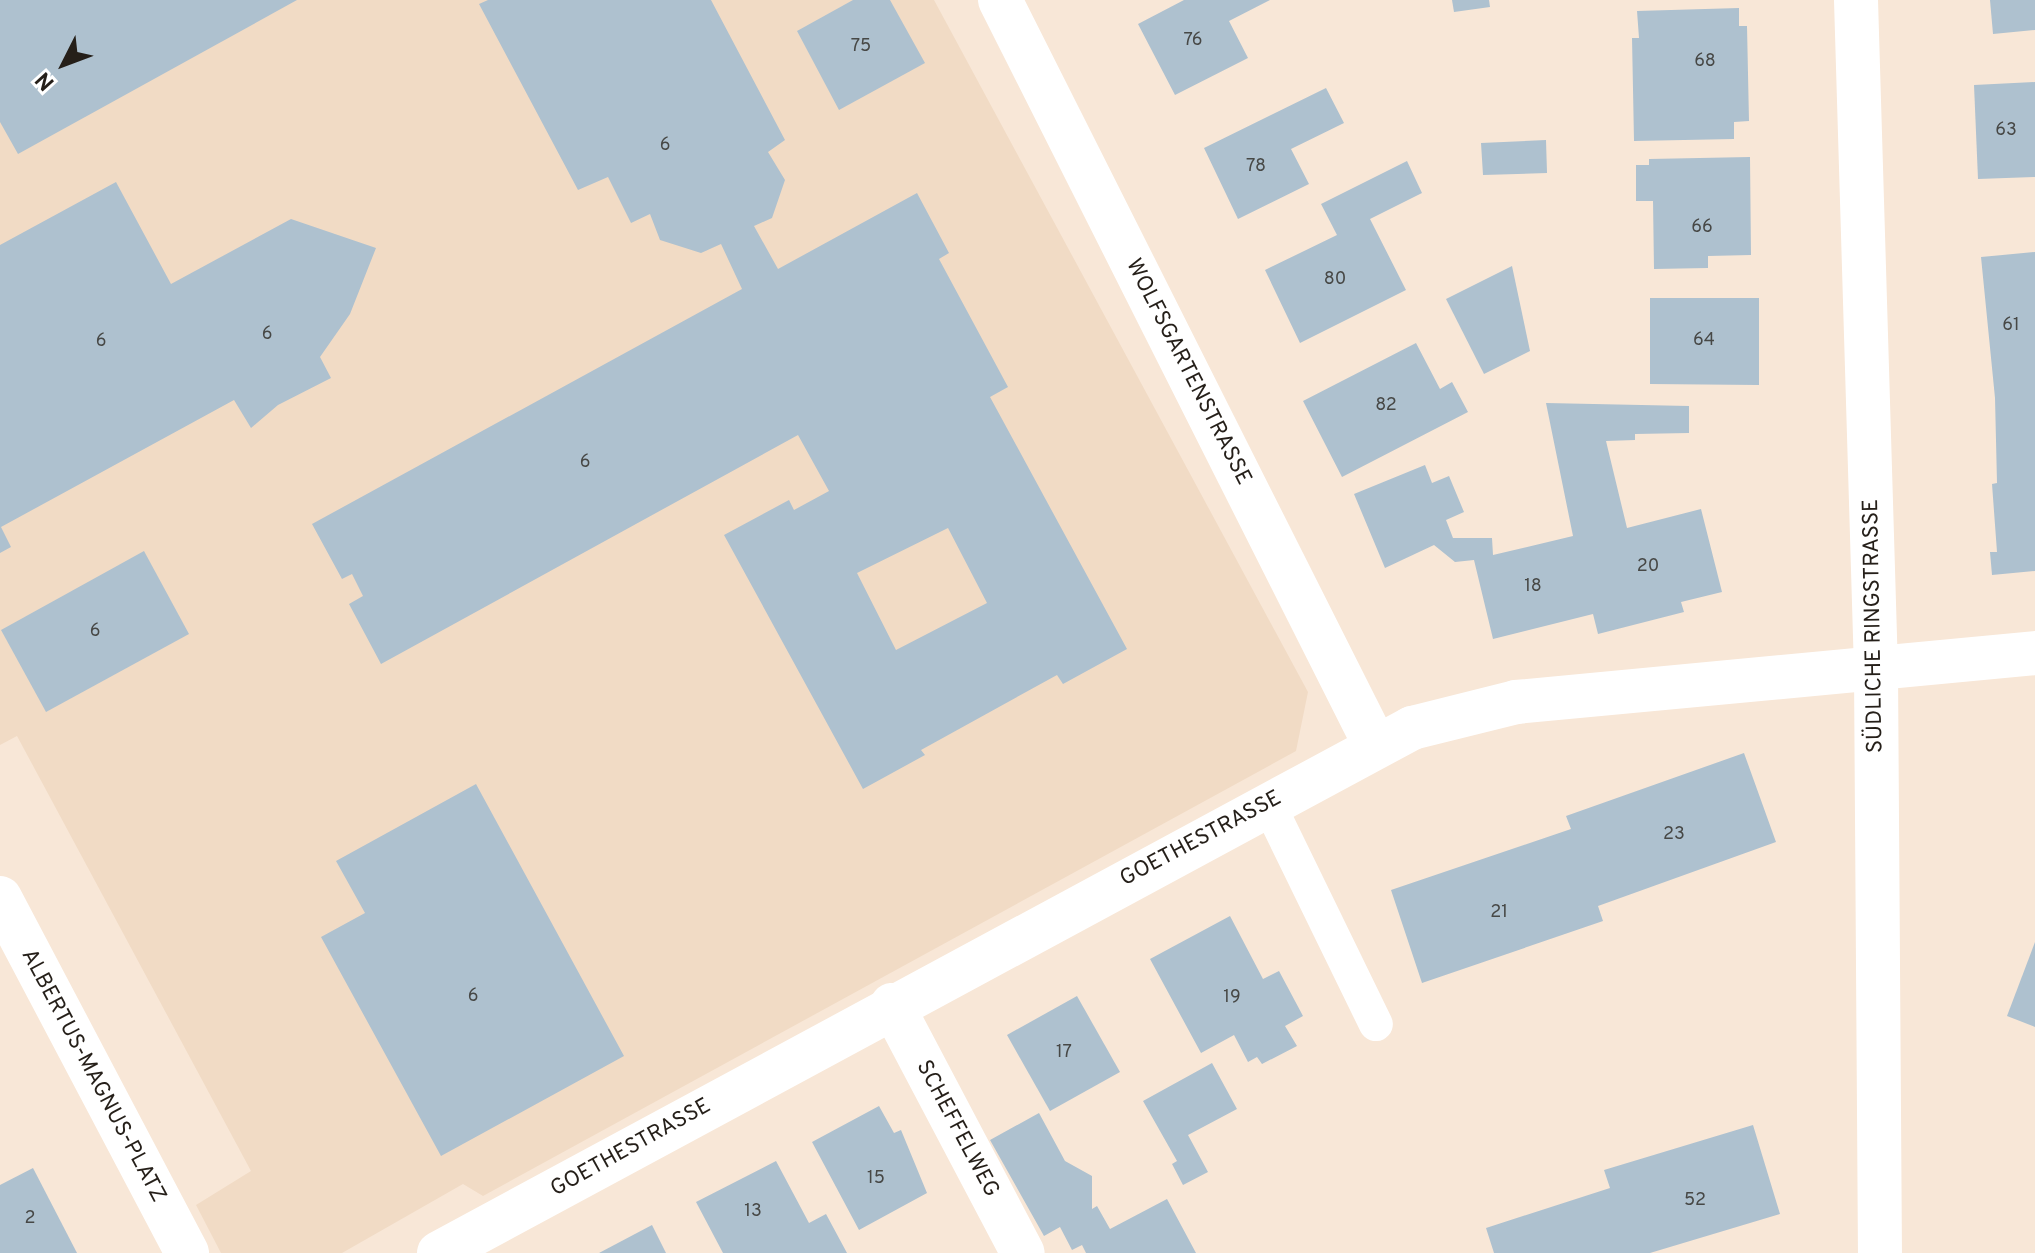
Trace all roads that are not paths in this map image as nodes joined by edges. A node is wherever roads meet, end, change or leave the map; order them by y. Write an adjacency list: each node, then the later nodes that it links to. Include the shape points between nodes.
1 (1000, 0): 5 (street, WOLFSGARTENSTRASSE)
2 (1856, 0): 4 (street, SÜDLICHE RINGSTRASSE)
3 (2035, 653): 4 (street, GOETHESTRASSE)
4 (1876, 671): 5 (street, GOETHESTRASSE, via 1516,702 1453,715); 13 (street, SÜDLICHE RINGSTRASSE)
5 (1375, 745): 6 (street, GOETHESTRASSE)
6 (1268, 803): 8 (street, GOETHESTRASSE); 9 (lane)
7 (0, 898): 10 (street, ALBERTUS-MAGNUS-PLATZ)
8 (892, 1005): 11 (street, GOETHESTRASSE); 12 (street, SCHEFFELWEG)
9 (1376, 1024)
10 (187, 1253)
11 (439, 1253)
12 (1023, 1253)
13 (1880, 1253)

